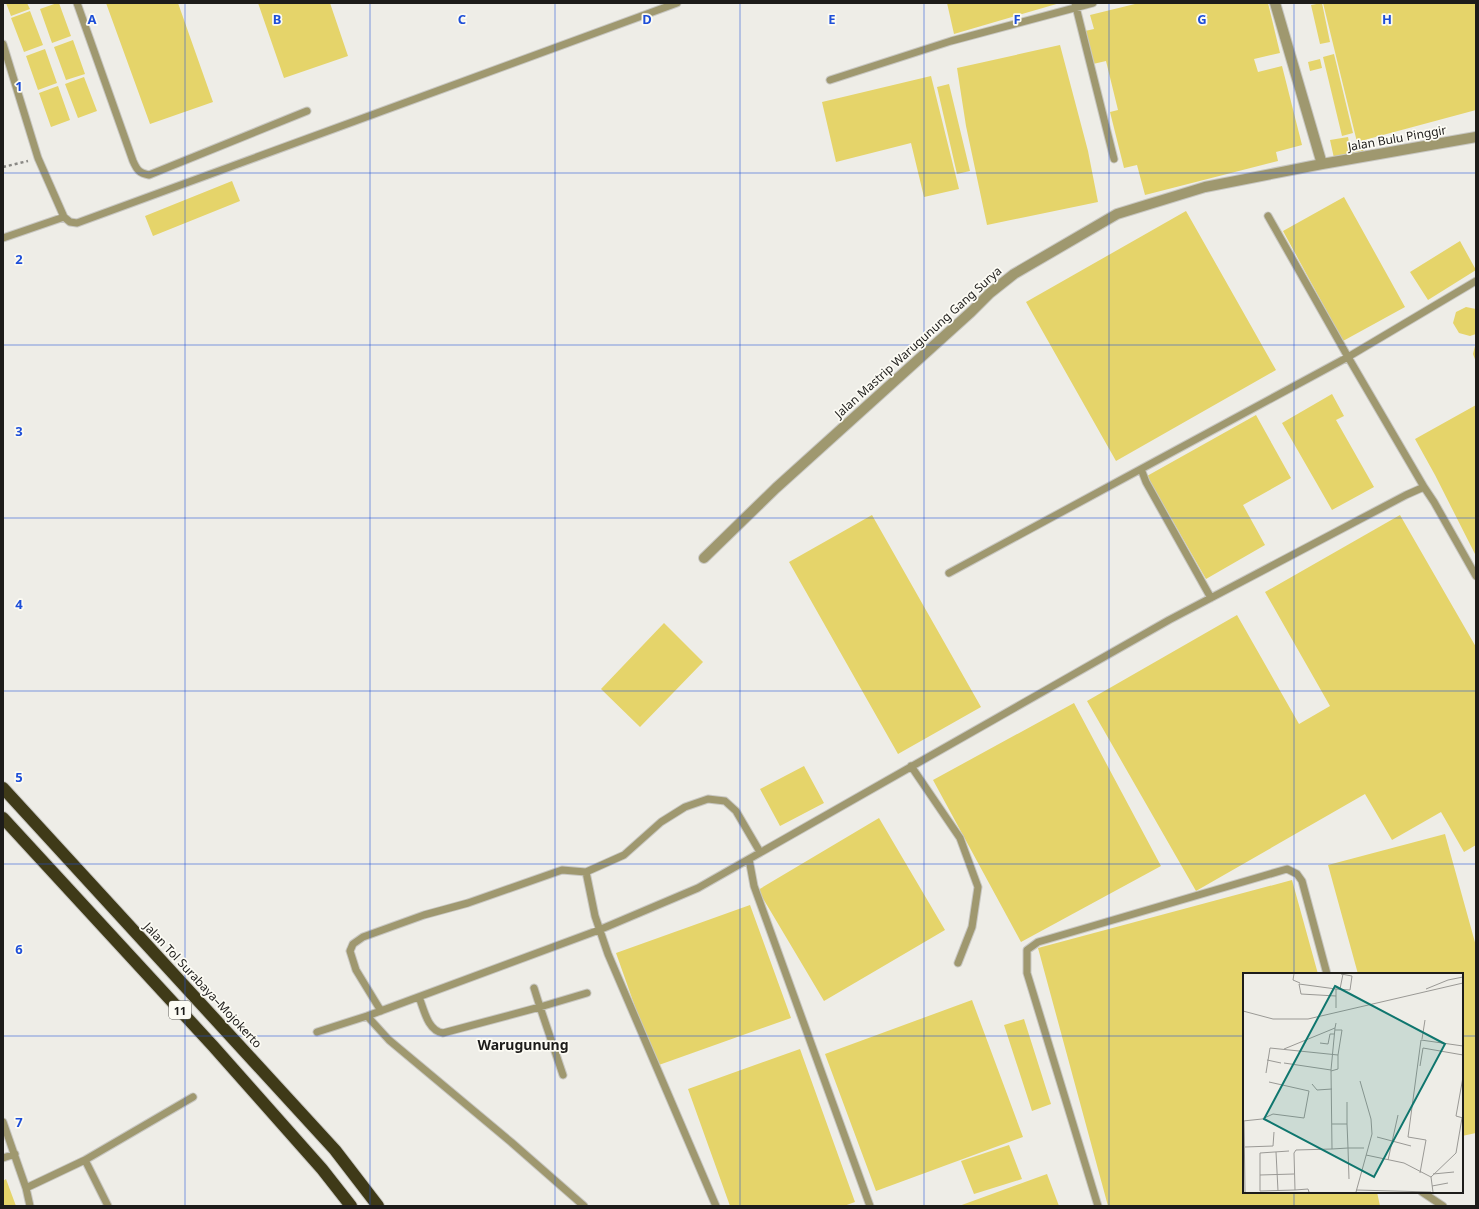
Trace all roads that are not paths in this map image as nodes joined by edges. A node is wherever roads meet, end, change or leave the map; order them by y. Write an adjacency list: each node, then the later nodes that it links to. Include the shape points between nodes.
1 (77, 3): 8 (lane, via 133,161 142,174 150,175)
2 (677, 3): 13 (lane, via 77,223)
3 (1093, 3): 5 (lane)
4 (1275, 3): 11 (street)
5 (1076, 5): 7 (lane, via 951,41); 10 (lane)
6 (3, 44): 13 (lane, via 38,158)
7 (830, 80)
8 (307, 111)
9 (1476, 137): 11 (street, Jalan Bulu Pinggir)
10 (1114, 159)
11 (1322, 164): 19 (street, Jalan Mastrip Warugunung Gang Surya, via 1205,187 1117,214 1014,274 776,488)
12 (1268, 216): 16 (lane)
13 (64, 218): 14 (lane)
14 (3, 238)
15 (1476, 281): 16 (lane)
16 (1348, 357): 17 (lane); 18 (lane)
17 (1141, 469): 20 (lane); 22 (lane)
18 (1424, 487): 21 (lane); 22 (lane)
19 (704, 558)
20 (949, 573)
21 (1476, 576)
22 (1211, 598): 23 (lane)
23 (911, 766): 26 (lane); 30 (lane, via 960,838 978,887 972,927)
24 (3, 788): 50 (highway, Jalan Tol Surabaya–Mojokerto / 11, via 335,1150)
25 (3, 818): 49 (highway, 11, via 213,1046 322,1169)
26 (760, 852): 27 (lane); 28 (lane, via 736,811 726,801 708,799 686,807 661,822 624,855)
27 (749, 859): 29 (lane, via 698,888); 53 (lane, via 754,886)
28 (586, 872): 29 (lane); 36 (lane, via 562,870 363,937 353,944 350,951 356,970)
29 (599, 930): 34 (lane); 52 (lane, via 667,1096)
30 (958, 963)
31 (1327, 973): 54 (lane, via 1302,881 1297,874 1287,869 1038,942 1028,950 1027,973)
32 (534, 988): 35 (lane)
33 (587, 993): 35 (lane)
34 (419, 997): 35 (lane, via 431,1027 442,1033); 36 (lane)
35 (540, 1007): 39 (lane)
36 (381, 1011): 37 (lane)
37 (366, 1016): 38 (lane); 51 (lane, via 389,1040)
38 (317, 1032)
39 (563, 1075)
40 (193, 1097): 44 (lane)
41 (3, 1122): 42 (lane)
42 (15, 1154): 43 (lane); 45 (lane)
43 (3, 1158)
44 (85, 1160): 45 (lane); 48 (lane)
45 (26, 1188): 47 (lane)
46 (1424, 1193): 55 (lane)
47 (30, 1206)
48 (108, 1206)
49 (351, 1206)
50 (378, 1206)
51 (584, 1206)
52 (716, 1206)
53 (870, 1206)
54 (1098, 1206)
55 (1443, 1206)

